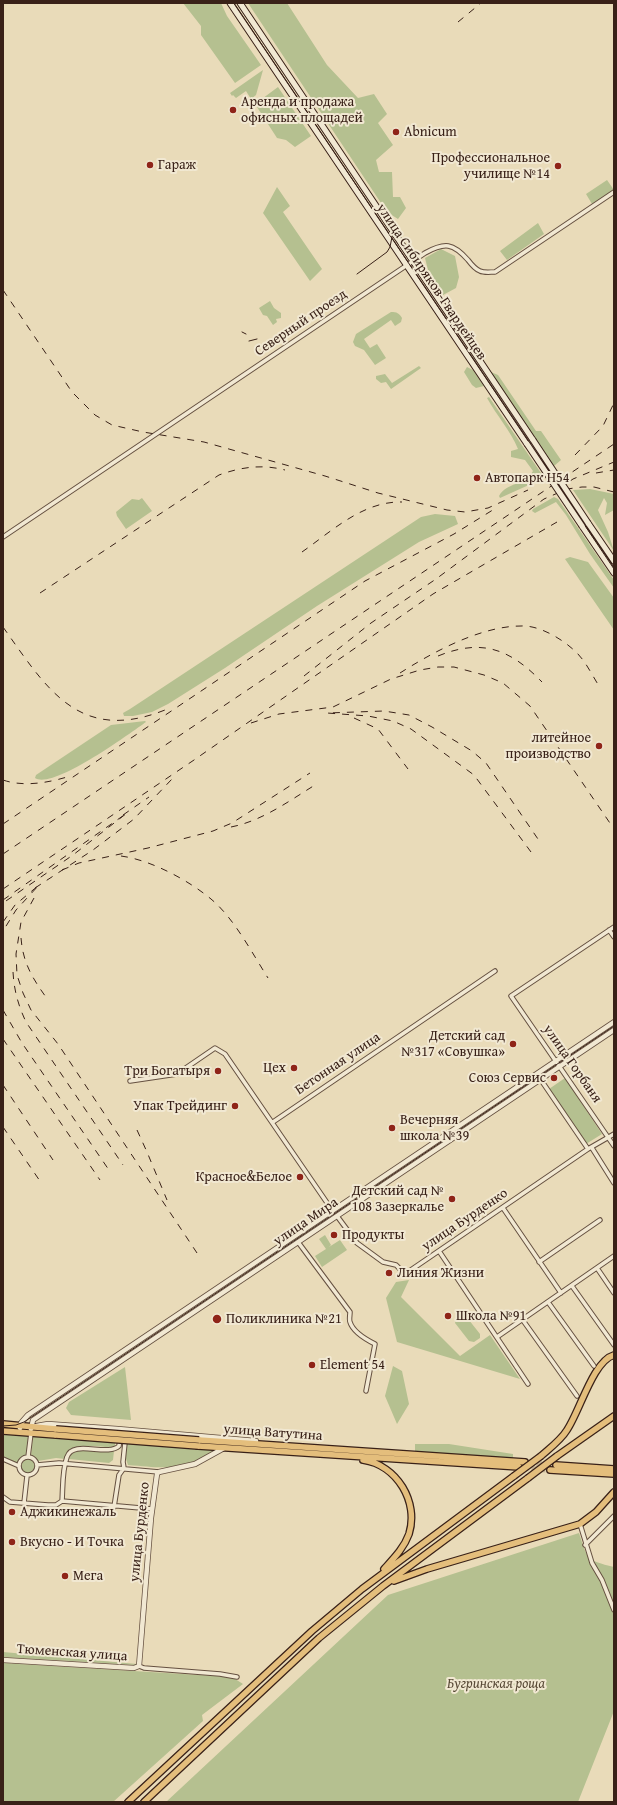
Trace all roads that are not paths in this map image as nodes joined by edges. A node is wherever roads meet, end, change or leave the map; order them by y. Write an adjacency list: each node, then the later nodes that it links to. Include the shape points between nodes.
1 (230, 3): 5 (main road, улица Сибиряков-Гвардейцев)
2 (240, 3): 4 (main road, улица Сибиряков-Гвардейцев)
3 (614, 192): 4 (street, Северный проезд, via 495,272 479,271 460,252 452,246 445,245 438,246)
4 (413, 261): 5 (street, Северный проезд); 7 (main road, улица Сибиряков-Гвардейцев, bridge)
5 (406, 266): 6 (street, Северный проезд); 8 (main road, улица Сибиряков-Гвардейцев, bridge)
6 (3, 537)
7 (614, 561)
8 (614, 573)
9 (614, 927): 10 (street)
10 (609, 930): 11 (street); 15 (street, улица Горбаня, via 511,996)
11 (614, 937)
12 (495, 971): 19 (street, Бетонная улица)
13 (614, 1022): 15 (street, улица Мира)
14 (614, 1030): 16 (street, улица Мира)
15 (556, 1060): 16 (street, улица Горбаня); 26 (street, улица Мира)
16 (560, 1066): 17 (street, улица Мира); 21 (street, улица Горбаня)
17 (540, 1080): 23 (street); 27 (street, улица Мира)
18 (130, 1081): 19 (street, via 177,1074 215,1048 225,1054)
19 (273, 1122): 26 (street, via 286,1145)
20 (614, 1134): 21 (street, улица Бурденко)
21 (609, 1137): 22 (street, улица Горбаня); 23 (street, улица Бурденко)
22 (614, 1146)
23 (590, 1149): 24 (street); 25 (street, улица Бурденко)
24 (614, 1183)
25 (503, 1208): 31 (street, улица Бурденко); 33 (street)
26 (332, 1210): 27 (street); 29 (street, улица Мира)
27 (337, 1216): 30 (street, улица Мира); 31 (street, улица Бурденко, via 357,1244 384,1262 396,1265 405,1274)
28 (600, 1220): 33 (street)
29 (294, 1236): 30 (street); 42 (street, улица Мира)
30 (298, 1242): 43 (street, улица Мира); 47 (street, via 350,1312 350,1322 354,1328 375,1344)
31 (439, 1251): 40 (street)
32 (614, 1256): 34 (street)
33 (539, 1262): 36 (street)
34 (597, 1268): 35 (street); 37 (street)
35 (572, 1286): 36 (street); 41 (street)
36 (561, 1293): 38 (street)
37 (614, 1293)
38 (548, 1302): 39 (street); 45 (street)
39 (522, 1320): 40 (street); 48 (street)
40 (497, 1337): 46 (street)
41 (614, 1345)
42 (126, 1348): 43 (street); 53 (street, улица Мира, via 28,1415)
43 (131, 1355): 49 (street, улица Мира)
44 (614, 1355): 88 (main road, bridge, via 597,1370 564,1434 541,1456)
45 (594, 1366)
46 (528, 1384)
47 (366, 1391)
48 (577, 1396)
49 (42, 1414): 52 (street); 54 (street, улица Мира, via 33,1420)
50 (614, 1416): 89 (main road, bridge)
51 (3, 1424): 53 (main road)
52 (48, 1424): 54 (street); 55 (street)
53 (20, 1426): 54 (main road, улица Ватутина); 58 (street)
54 (32, 1426): 59 (main road, улица Ватутина); 60 (street)
55 (120, 1429): 56 (street); 68 (street, via 119,1446 116,1448 71,1451)
56 (126, 1429): 62 (street); 74 (street)
57 (3, 1431): 58 (main road)
58 (20, 1432): 60 (main road)
59 (56, 1432): 60 (main road, улица Ватутина); 61 (main road, улица Ватутина, bridge)
60 (31, 1433): 65 (street)
61 (199, 1443): 62 (main road, улица Ватутина); 63 (main road, улица Ватутина)
62 (267, 1444): 67 (main road, улица Ватутина)
63 (224, 1448): 64 (main road, улица Ватутина); 76 (street, улица Бурденко, via 194,1464)
64 (342, 1456): 72 (main road, улица Ватутина); 88 (main road, via 382,1467 393,1475 409,1499 412,1512 408,1535 396,1556)
65 (28, 1457): 70 (street, via 21,1460); 71 (street, via 33,1459)
66 (3, 1459): 70 (street)
67 (525, 1462)
68 (66, 1463): 71 (street, via 55,1462); 74 (street); 81 (street)
69 (556, 1464): 73 (main road)
70 (19, 1466): 78 (street, via 22,1473)
71 (37, 1466): 78 (street, via 34,1473)
72 (519, 1467)
73 (614, 1467)
74 (124, 1468): 76 (street); 83 (street, via 119,1475)
75 (550, 1470): 77 (main road)
76 (158, 1472): 84 (street, улица Бурденко)
77 (614, 1474)
78 (27, 1476): 82 (street)
79 (614, 1492): 86 (main road, via 593,1515)
80 (3, 1497): 82 (street, via 10,1502)
81 (62, 1502): 82 (street, via 56,1505); 83 (street)
82 (24, 1503)
83 (114, 1507): 84 (street)
84 (152, 1510): 92 (street, улица Бурденко)
85 (614, 1516): 87 (street)
86 (580, 1524): 87 (street); 89 (main road, via 404,1576)
87 (586, 1545): 90 (street)
88 (372, 1580): 94 (main road, via 312,1631)
89 (383, 1586): 95 (main road, via 319,1638)
90 (614, 1610)
91 (3, 1660): 92 (street, Тюменская улица, via 134,1668)
92 (139, 1666): 93 (street)
93 (237, 1677)
94 (128, 1802)
95 (144, 1802)

